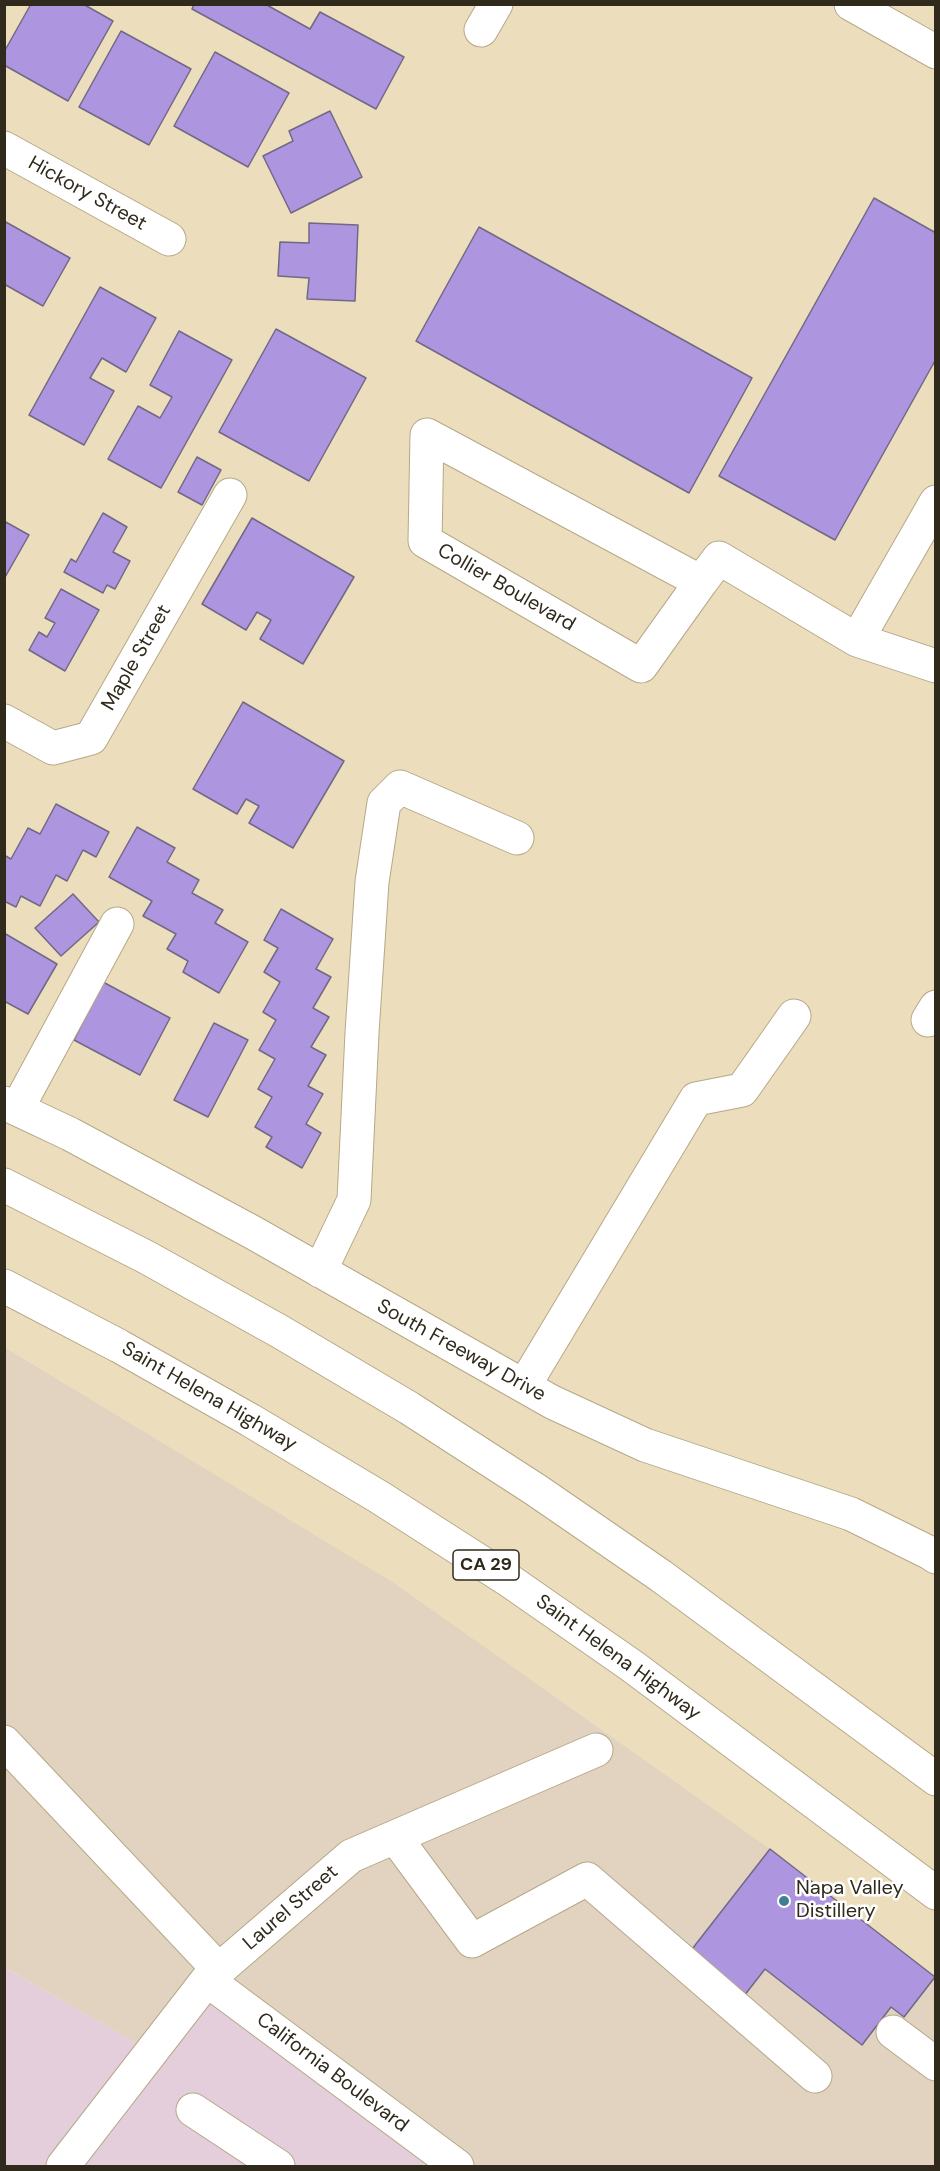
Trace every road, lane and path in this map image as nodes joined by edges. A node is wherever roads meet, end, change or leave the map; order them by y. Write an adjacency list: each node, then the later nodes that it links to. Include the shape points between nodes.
1 (851, 4): 2 (main road)
2 (936, 52)
3 (4, 148): 4 (main road, Hickory Street)
4 (169, 239)
5 (230, 495): 10 (main road, Maple Street, via 91,738 53,748)
6 (936, 502): 8 (main road)
7 (701, 582): 7 (main road, Collier Boulevard, via 641,666 425,541 427,435); 8 (main road, Collier Boulevard, via 719,558)
8 (857, 640): 9 (main road)
9 (936, 666)
10 (4, 721)
11 (517, 838): 16 (main road, via 400,787 384,803 371,894 354,1200)
12 (117, 924): 14 (main road)
13 (794, 1016): 18 (main road, via 742,1090 696,1099)
14 (11, 1106): 16 (main road, South Freeway Drive, via 70,1134)
15 (4, 1185): 22 (main road, via 147,1257 419,1414 661,1576)
16 (320, 1271): 18 (main road, South Freeway Drive)
17 (4, 1286): 24 (main road, Saint Helena Highway / CA 29, via 250,1420 507,1579 632,1666)
18 (524, 1386): 19 (main road, South Freeway Drive, via 645,1445 851,1514)
19 (934, 1551)
20 (4, 1742): 25 (main road, California Boulevard)
21 (596, 1750): 23 (main road, Laurel Street)
22 (936, 1779)
23 (395, 1837): 25 (main road, Laurel Street, via 351,1857); 28 (main road, via 472,1941 587,1879)
24 (936, 1893)
25 (213, 1975): 30 (main road, California Boulevard); 31 (main road, Laurel Street)
26 (893, 2032): 27 (main road)
27 (936, 2064)
28 (815, 2076)
29 (193, 2110): 32 (main road)
30 (422, 2156): 33 (main road, California Boulevard)
31 (63, 2166)
32 (278, 2166)
33 (457, 2166)

